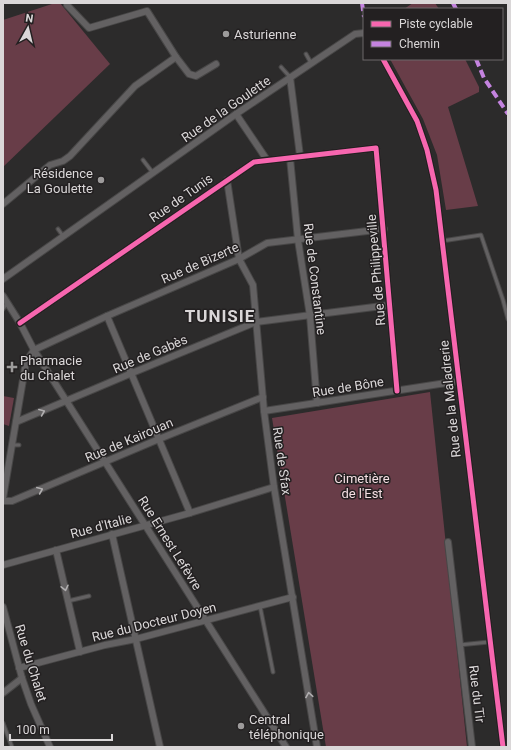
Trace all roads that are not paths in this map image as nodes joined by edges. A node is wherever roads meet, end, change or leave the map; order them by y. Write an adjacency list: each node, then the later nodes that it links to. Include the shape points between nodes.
1 (67, 4): 4 (street, via 88,28 147,11)
2 (363, 33): 6 (street, Rue de la Goulette, via 355,34)
3 (306, 54): 6 (lane)
4 (176, 57): 7 (street, via 189,74 196,76); 18 (street, via 136,86 70,156 50,165)
5 (384, 60): 23 (street, Rue de la Maladrerie, via 417,121 427,150 436,190)
6 (312, 63): 9 (street, Rue de la Goulette)
7 (216, 64)
8 (281, 67): 9 (lane)
9 (290, 77): 10 (street, Rue de la Goulette); 12 (street)
10 (236, 114): 15 (street); 16 (street, Rue de la Goulette)
11 (376, 148): 12 (street, Rue de Tunis); 19 (street, Rue de Philippeville)
12 (300, 156): 13 (street, Rue de Tunis)
13 (290, 158): 15 (street, Rue de Tunis); 22 (street, Rue de Constantine)
14 (143, 160): 16 (lane)
15 (267, 160): 17 (street, Rue de Tunis, via 254,162)
16 (153, 173): 21 (street, Rue de la Goulette)
17 (227, 180): 24 (street, Rue de Sfax); 34 (street, Rue de Tunis)
18 (3, 204)
19 (384, 229): 22 (street, Rue de Bizerte); 28 (street, Rue de Philippeville)
20 (58, 230): 21 (lane)
21 (63, 236): 25 (street, Rue de la Goulette)
22 (298, 240): 24 (street, Rue de Bizerte, via 267,243); 31 (street, Rue de Constantine)
23 (442, 241): 32 (lane, via 481,235); 37 (street, Rue de la Maladrerie)
24 (239, 259): 30 (street, Rue de Bizerte); 33 (street, Rue de Sfax, via 253,285)
25 (3, 279)
26 (3, 296): 27 (street)
27 (8, 302): 29 (lane); 34 (street)
28 (390, 305): 31 (street, Rue de Gabès, via 314,313); 38 (street, Rue de Philippeville)
29 (3, 309)
30 (107, 316): 35 (street, Rue de Bizerte); 36 (street)
31 (310, 316): 33 (street, Rue de Gabès); 41 (street, Rue de Constantine)
32 (508, 319)
33 (256, 322): 36 (street, Rue de Gabès); 39 (street, Rue de Sfax)
34 (20, 323): 35 (street)
35 (34, 350): 40 (street, Rue Ernest Lefèvre); 43 (street, via 26,362)
36 (132, 373): 40 (street, Rue de Gabès); 44 (street)
37 (459, 381): 38 (street, Rue de Bône); 62 (street, Rue de la Maladrerie)
38 (397, 391): 41 (street, Rue de Bône)
39 (263, 398): 42 (street, Rue de Sfax); 44 (street, Rue de Kairouan)
40 (67, 401): 43 (street, Rue de Gabès, one-way to 40); 45 (street, Rue Ernest Lefèvre)
41 (318, 403): 42 (street, Rue de Bône)
42 (264, 411): 46 (street, Rue de Sfax)
43 (16, 422): 47 (street, via 15,445)
44 (159, 439): 45 (street, Rue de Kairouan); 49 (street)
45 (106, 462): 48 (street, Rue de Kairouan, one-way to 45, via 12,501); 50 (street, Rue Ernest Lefèvre)
46 (274, 487): 49 (street, Rue d'Italie); 56 (street, Rue de Sfax)
47 (3, 494)
48 (3, 501)
49 (190, 513): 50 (street, Rue d'Italie)
50 (146, 526): 51 (street, Rue d'Italie); 60 (street, Rue Ernest Lefèvre)
51 (112, 534): 53 (street, Rue d'Italie); 61 (street)
52 (448, 542): 63 (street, Rue du Tir)
53 (56, 550): 54 (street, Rue d'Italie); 57 (street, one-way to 57)
54 (3, 565)
55 (90, 596): 57 (lane)
56 (293, 598): 58 (street, Rue du Docteur Doyen); 74 (street, Rue de Sfax, one-way to 56)
57 (68, 601): 64 (street)
58 (260, 606): 60 (street, Rue du Docteur Doyen); 66 (lane)
59 (3, 607): 65 (street, Rue du Chalet)
60 (206, 621): 61 (street, Rue du Docteur Doyen); 73 (street, Rue Ernest Lefèvre)
61 (136, 639): 64 (street, Rue du Docteur Doyen); 72 (street)
62 (490, 642): 63 (lane); 76 (street, Rue de la Maladrerie)
63 (459, 645): 75 (street, Rue du Tir)
64 (80, 652): 65 (street, Rue du Docteur Doyen)
65 (19, 668): 67 (street, Rue du Chalet)
66 (273, 672)
67 (22, 678): 68 (street); 71 (street, Rue du Chalet)
68 (3, 693)
69 (3, 723): 70 (lane)
70 (12, 747)
71 (50, 747)
72 (160, 747)
73 (286, 747)
74 (317, 747)
75 (472, 747)
76 (503, 747)

